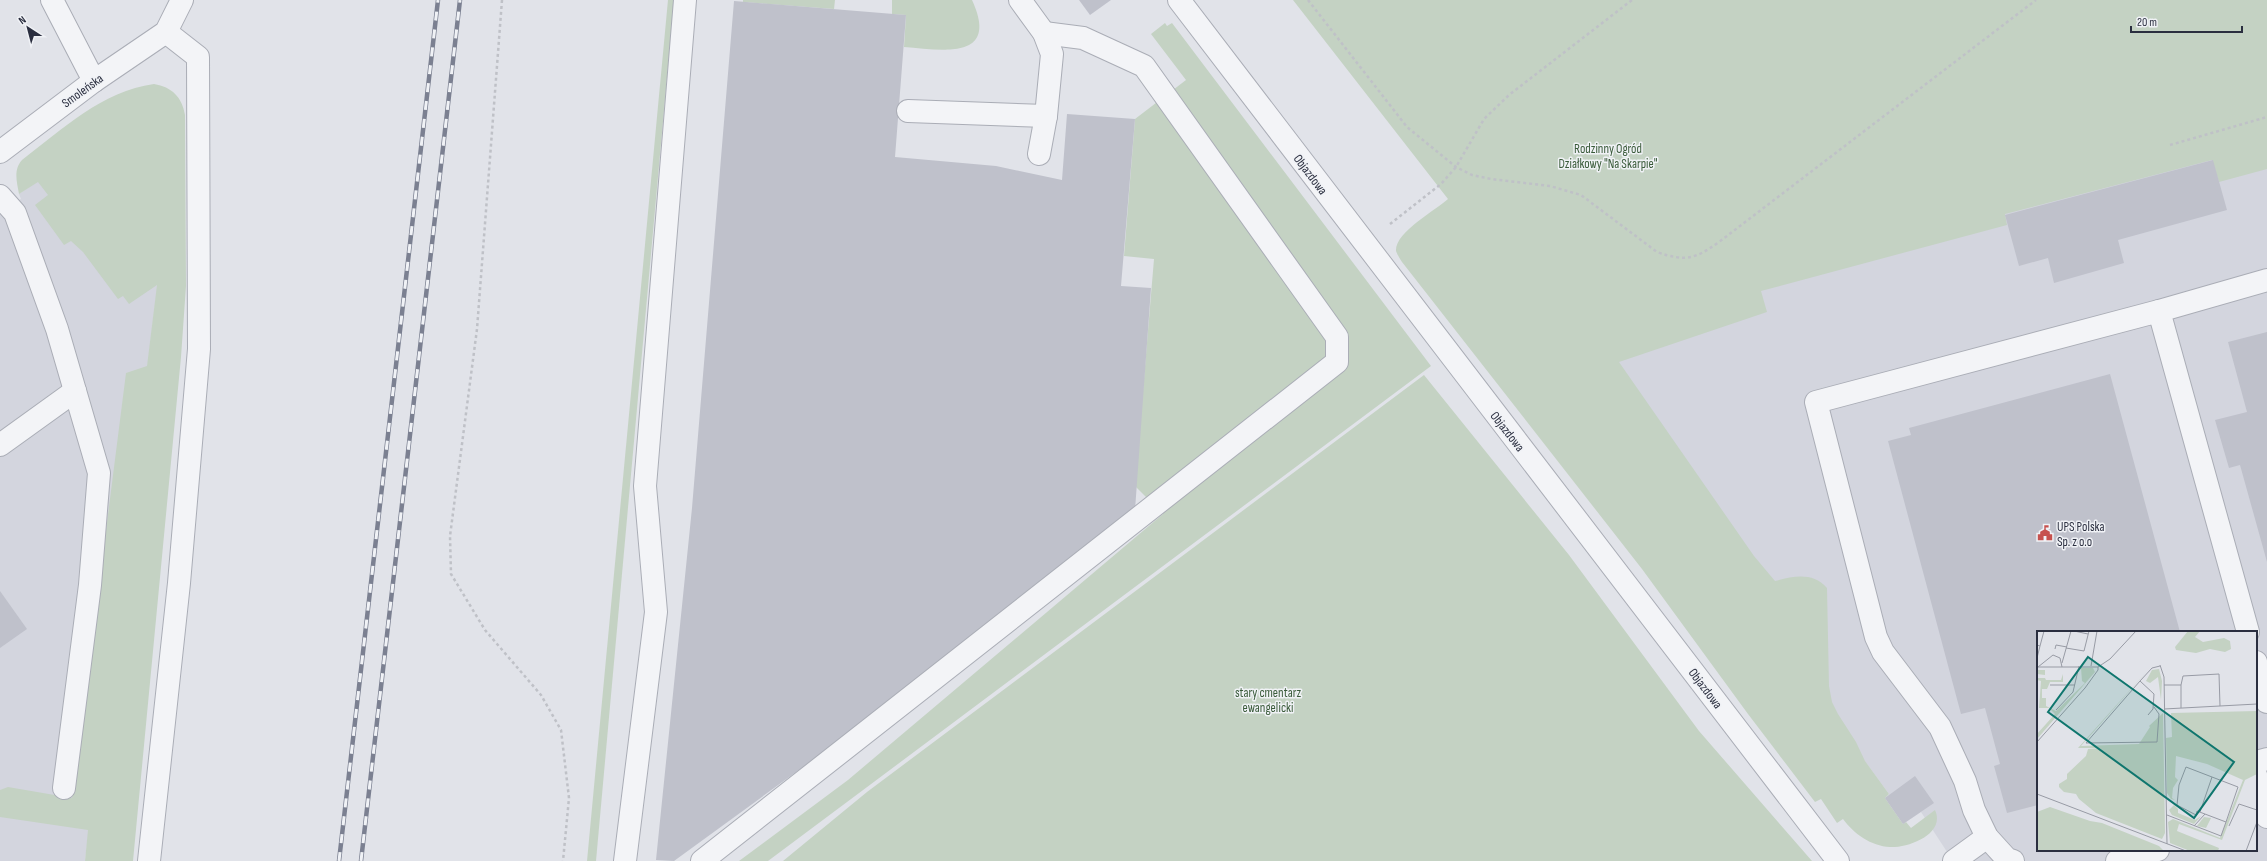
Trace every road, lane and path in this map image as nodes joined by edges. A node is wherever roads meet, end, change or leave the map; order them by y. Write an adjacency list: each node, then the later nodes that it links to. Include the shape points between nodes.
1 (52, 0): 12 (street)
2 (182, 0): 10 (street)
3 (502, 0): 39 (path, via 477,321 450,536 451,574 485,630 541,695 561,730 569,798)
4 (685, 0): 40 (street, via 645,486 656,612)
5 (1020, 0): 11 (street)
6 (1179, 0): 21 (street, Objazdowa)
7 (1308, 0): 19 (path, via 1406,127)
8 (1632, 0): 19 (path, via 1509,95 1484,119)
9 (2036, 0): 19 (path, via 1699,256 1687,259 1657,252 1581,195 1550,186 1485,178)
10 (166, 32): 12 (street, Smoleńska); 38 (street, via 198,57 198,349 178,583)
11 (1044, 33): 14 (street, via 1052,54); 41 (street, via 1083,38 1144,66 1337,337 1337,362)
12 (94, 81): 17 (street, Smoleńska)
13 (908, 111): 14 (street)
14 (1046, 116): 18 (street)
15 (2267, 117): 16 (path)
16 (2170, 145)
17 (0, 152)
18 (1038, 154)
19 (1456, 167): 21 (path, via 1441,184)
20 (0, 196): 24 (street, via 15,213 57,328)
21 (1365, 244): 42 (street, Objazdowa)
22 (2267, 280): 23 (street)
23 (2159, 311): 26 (street); 36 (street, via 1816,402 1876,637 1883,652 1940,727 1965,781)
24 (75, 391): 25 (street); 32 (street, via 99,473 90,585)
25 (0, 445)
26 (2248, 631)
27 (2257, 666): 28 (street)
28 (2267, 702)
29 (2267, 759): 30 (street)
30 (2257, 762)
31 (2257, 779): 33 (street)
32 (64, 788)
33 (2267, 817)
34 (2267, 820): 35 (street)
35 (2257, 823)
36 (1986, 838): 43 (street); 44 (street, via 2007,859)
37 (2154, 851): 45 (street)
38 (149, 861)
39 (564, 861)
40 (625, 861)
41 (702, 861)
42 (1838, 861)
43 (1954, 861)
44 (2014, 861)
45 (2117, 861)

